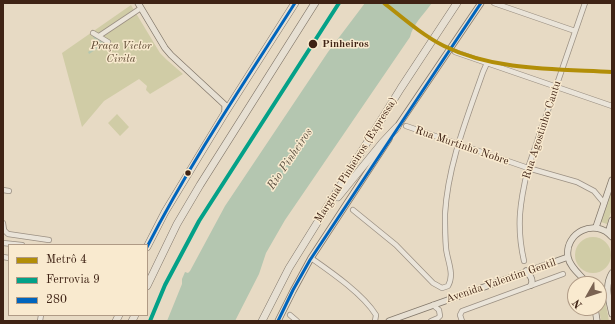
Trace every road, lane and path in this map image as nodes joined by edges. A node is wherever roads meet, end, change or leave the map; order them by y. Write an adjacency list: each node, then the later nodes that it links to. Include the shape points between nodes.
1 (295, 3): 16 (highway)
2 (315, 3): 42 (highway, via 200,186)
3 (457, 3): 26 (highway, Marginal Pinheiros (Expressa))
4 (481, 3): 18 (main road)
5 (494, 3): 8 (street)
6 (585, 3): 8 (street, Rua Agostinho Cantu)
7 (139, 6): 10 (street); 16 (main road, via 165,48 225,105)
8 (575, 31): 14 (street, Rua Agostinho Cantu)
9 (93, 33): 10 (street)
10 (99, 36): 11 (street)
11 (108, 42)
12 (455, 52): 13 (street)
13 (487, 63): 14 (street); 19 (street)
14 (556, 87): 15 (street); 20 (street, Rua Agostinho Cantu)
15 (612, 106)
16 (224, 113): 34 (highway)
17 (406, 126): 19 (street, Rua Murtinho Nobre)
18 (397, 127): 26 (highway); 36 (main road)
19 (458, 145): 20 (street, Rua Murtinho Nobre); 25 (street, via 445,212 444,232 451,273 446,288 433,283 396,245)
20 (528, 168): 24 (street, Rua Murtinho Nobre, via 577,182 591,189); 37 (street, Rua Agostinho Cantu, via 520,211)
21 (612, 180): 24 (main road)
22 (3, 190): 23 (street)
23 (9, 191)
24 (604, 203): 29 (main road)
25 (353, 210)
26 (322, 216): 47 (highway, Marginal Pinheiros (Expressa), via 289,268)
27 (612, 220): 30 (main road)
28 (3, 223): 31 (street, via 8,234)
29 (596, 227): 30 (main road); 35 (main road, via 583,230 572,239)
30 (610, 235)
31 (49, 240)
32 (3, 242): 33 (street)
33 (16, 244)
34 (148, 245)
35 (568, 257): 38 (main road, Avenida Valentim Gentil); 41 (main road)
36 (311, 258): 48 (main road); 50 (street, via 367,304 376,315)
37 (524, 261)
38 (526, 271): 43 (main road, via 531,278); 44 (main road, Avenida Valentim Gentil)
39 (612, 273): 45 (main road, via 607,290)
40 (562, 274): 43 (street, Avenida Valentim Gentil)
41 (581, 276)
42 (148, 284)
43 (530, 285): 53 (street, Avenida Valentim Gentil, via 462,311)
44 (433, 305): 51 (main road, Avenida Valentim Gentil); 52 (street, Avenida Valentim Gentil, via 439,310 440,316)
45 (612, 314)
46 (290, 315): 49 (street)
47 (262, 321)
48 (278, 321)
49 (297, 321)
50 (375, 321)
51 (389, 321)
52 (431, 321)
53 (462, 321)

